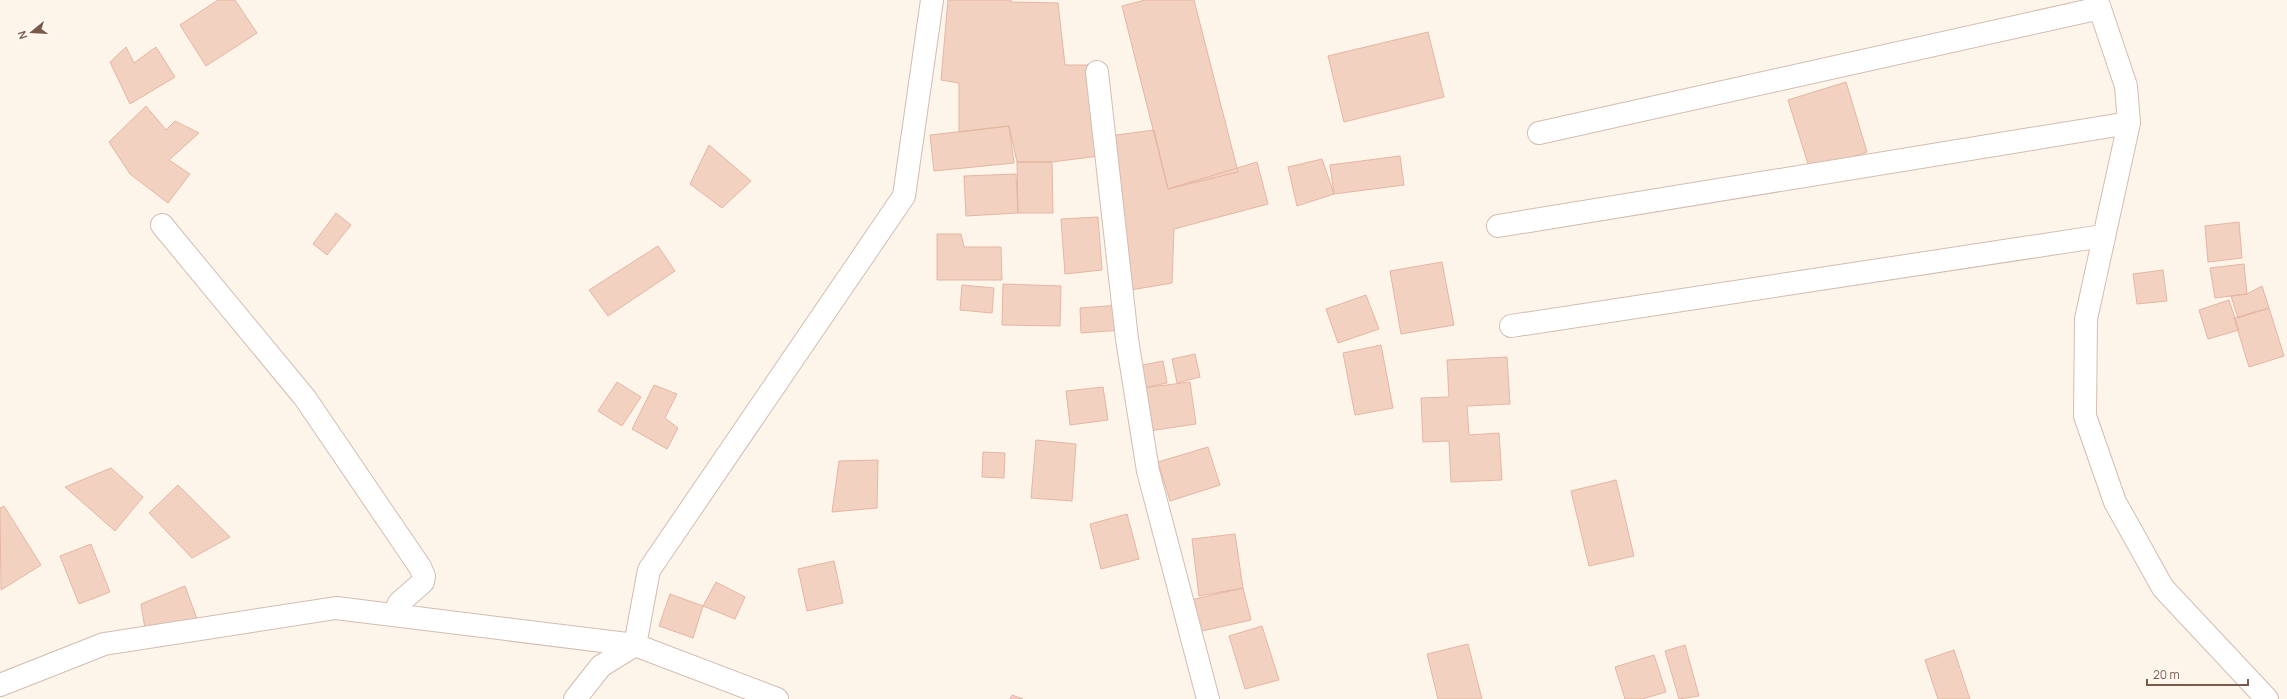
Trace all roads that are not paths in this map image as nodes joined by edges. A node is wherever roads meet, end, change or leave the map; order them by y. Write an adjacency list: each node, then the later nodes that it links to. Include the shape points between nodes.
1 (932, 0): 11 (street, via 904,196 649,570)
2 (2098, 4): 4 (street, via 2126,86); 5 (street)
3 (1097, 72): 15 (street, via 1127,339 1148,471)
4 (2129, 123): 7 (street); 8 (street)
5 (1540, 133)
6 (162, 225): 10 (street, via 305,398 420,567 424,576 423,582 399,603)
7 (1498, 226)
8 (2103, 236): 9 (street); 16 (street, via 2086,319 2085,416 2112,495 2163,588)
9 (1511, 326)
10 (394, 615): 11 (street); 12 (street, via 336,608 104,644)
11 (635, 645): 13 (street, via 601,666); 14 (street)
12 (0, 685)
13 (575, 699)
14 (777, 699)
15 (1208, 699)
16 (2267, 699)

